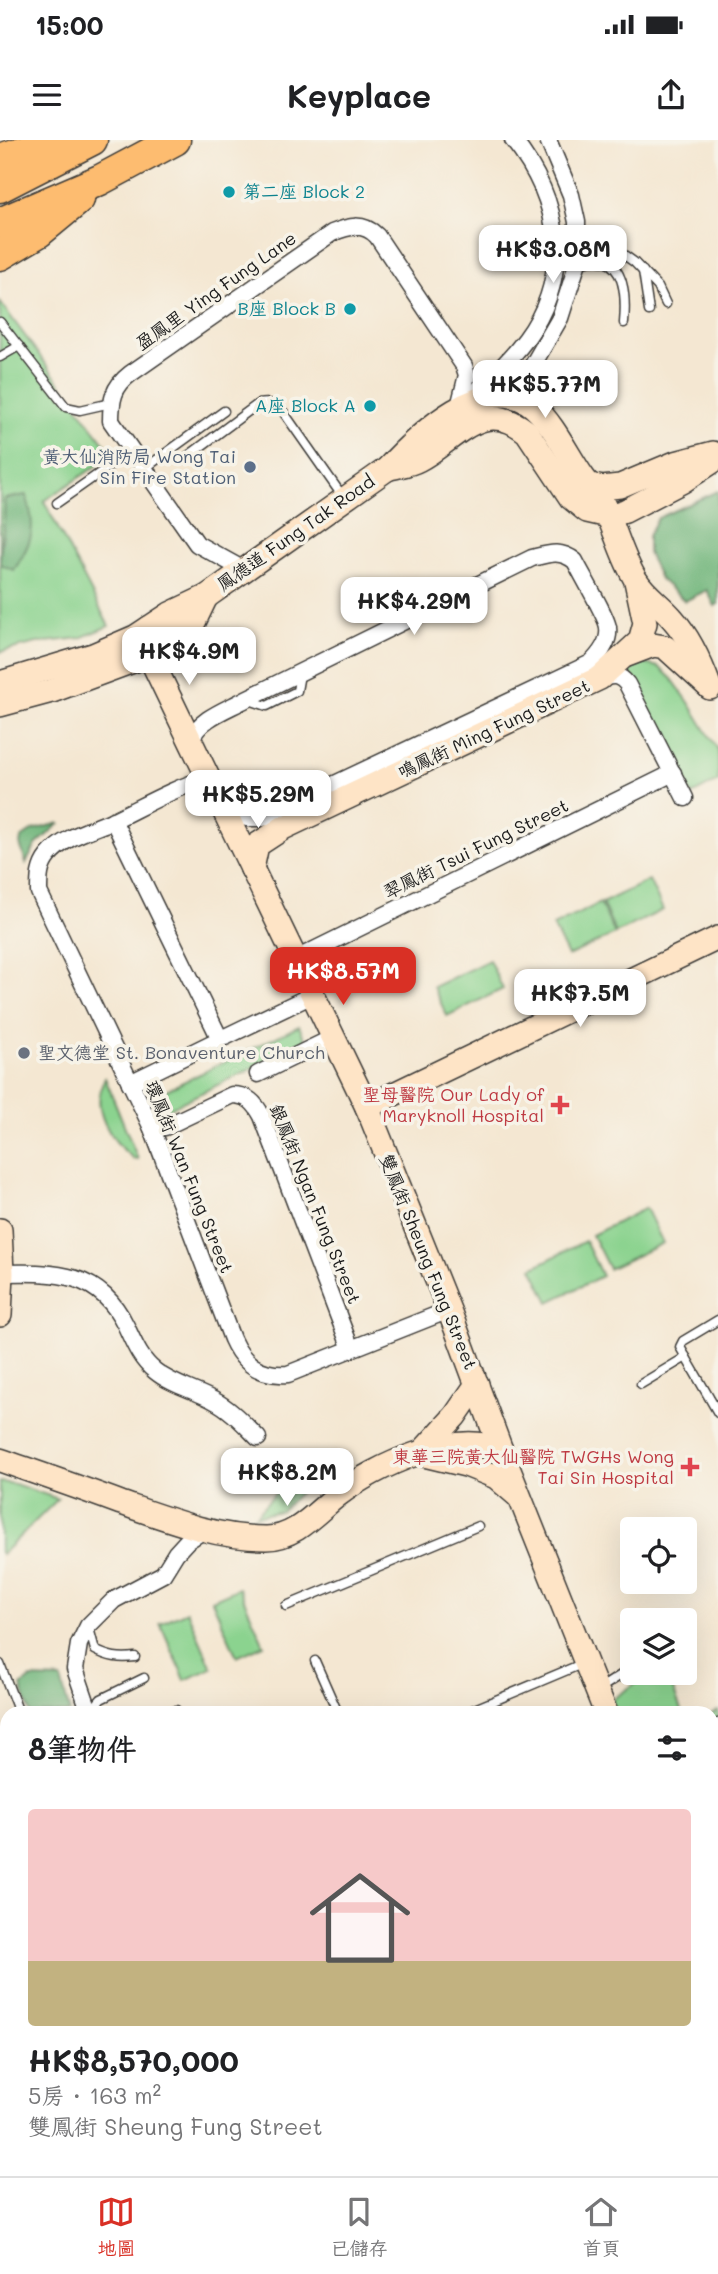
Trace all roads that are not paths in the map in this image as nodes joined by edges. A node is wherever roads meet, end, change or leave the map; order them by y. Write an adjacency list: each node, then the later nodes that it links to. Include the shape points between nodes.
1 (56, 140): 6 (highway)
2 (92, 140): 8 (highway)
3 (175, 140): 7 (highway)
4 (513, 140): 11 (street, via 540,181)
5 (548, 140): 10 (street, via 571,195)
6 (0, 159)
7 (100, 180): 9 (highway); 12 (highway, via 39,232)
8 (0, 187)
9 (0, 223)
10 (578, 239): 11 (lane); 13 (street); 14 (lane, via 620,252)
11 (557, 247): 24 (street, via 551,285 537,321)
12 (0, 255)
13 (578, 265): 18 (lane, via 593,259 617,270 627,297); 22 (street, via 561,318 527,374)
14 (643, 271): 15 (lane); 16 (lane)
15 (666, 304)
16 (649, 312)
17 (0, 322): 19 (lane)
18 (624, 323)
19 (19, 346): 20 (lane); 21 (lane, via 66,407 80,410)
20 (0, 357)
21 (111, 403): 24 (street, 盈鳳里 Ying Fung Lane, via 115,389 130,374 332,233 354,226 370,230 383,245 464,366 467,375); 25 (street, via 111,421)
22 (534, 408): 24 (street, via 524,401 489,397); 30 (street)
23 (224, 411): 29 (lane)
24 (460, 418): 31 (street, 鳳德道 Fung Tak Road, via 408,445 387,469); 33 (street, via 504,419 518,425 571,498 587,511)
25 (131, 452): 29 (street); 32 (lane)
26 (718, 452): 30 (street, via 675,463 620,486)
27 (718, 458): 33 (street, via 682,481)
28 (184, 459): 31 (lane, via 258,404 268,402 282,411)
29 (144, 470): 34 (street, via 197,544)
30 (590, 485): 33 (street)
31 (345, 498): 34 (street, 鳳德道 Fung Tak Road)
32 (57, 503)
33 (608, 516): 35 (street)
34 (244, 570): 36 (street, 鳳德道 Fung Tak Road)
35 (636, 581): 38 (street, 鳴鳳街 Ming Fung Street, via 645,623 640,640); 42 (street, via 674,619 698,656)
36 (206, 597): 37 (street, 鳳德道 Fung Tak Road); 39 (street, 鳳德道 Fung Tak Road, via 194,622)
37 (149, 628): 39 (street, 雙鳳街 Sheung Fung Street); 41 (street, 鳳德道 Fung Tak Road, via 93,655)
38 (613, 650): 40 (street, 鳴鳳街 Ming Fung Street); 42 (street, via 665,647); 44 (street, via 609,627 575,561 554,552 532,558 246,699 203,722); 48 (street, 鳴鳳街 Ming Fung Street, via 263,818 247,818)
39 (149, 654): 43 (street, 鳳德道 Fung Tak Road, via 76,683); 44 (street, 雙鳳街 Sheung Fung Street)
40 (600, 678): 45 (street, via 622,678); 50 (street, 鳴鳳街 Ming Fung Street)
41 (0, 683)
42 (714, 694)
43 (0, 705)
44 (191, 739): 46 (street, 雙鳳街 Sheung Fung Street)
45 (673, 773): 47 (street); 53 (street, 翠鳳街 Tsui Fung Street)
46 (208, 778): 48 (street, 雙鳳街 Sheung Fung Street); 49 (street, 環鳳街 Wan Fung Street, via 166,792)
47 (685, 798)
48 (223, 809): 50 (street, via 247,827); 51 (street, 雙鳳街 Sheung Fung Street)
49 (114, 820): 55 (street); 58 (street, 環鳳街 Wan Fung Street, via 69,838 49,855 39,872 39,892)
50 (283, 828): 51 (street, via 257,845)
51 (252, 869): 53 (street, 雙鳳街 Sheung Fung Street)
52 (718, 937): 59 (street)
53 (296, 959): 59 (street, 雙鳳街 Sheung Fung Street)
54 (303, 999): 55 (street)
55 (223, 1038): 58 (street)
56 (324, 1042): 57 (street)
57 (258, 1074)
58 (130, 1083): 60 (street, 環鳳街 Wan Fung Street)
59 (366, 1107): 63 (street, 雙鳳街 Sheung Fung Street)
60 (151, 1126): 66 (street, 環鳳街 Wan Fung Street, via 244,1360 260,1371 288,1374); 66 (street, 銀鳳街 Ngan Fung Street, via 165,1127 224,1098 240,1095 253,1101)
61 (0, 1230): 62 (street)
62 (2, 1273): 64 (street); 71 (street, via 56,1273 92,1286 117,1309 148,1365 161,1376 223,1405)
63 (449, 1310): 66 (street, 環鳳街 Wan Fung Street); 68 (street, 雙鳳街 Sheung Fung Street)
64 (0, 1315)
65 (718, 1320): 67 (lane, via 683,1341 680,1347)
66 (351, 1349)
67 (686, 1357): 69 (lane); 70 (lane)
68 (477, 1384): 72 (street, 雙鳳街 Sheung Fung Street); 73 (street)
69 (641, 1384)
70 (718, 1413)
71 (258, 1438)
72 (501, 1450): 73 (street, via 473,1442); 75 (street, 雙鳳街 Sheung Fung Street)
73 (420, 1454): 75 (street, via 496,1477); 78 (street, via 354,1484 284,1534 268,1538)
74 (0, 1460): 76 (street)
75 (520, 1498): 84 (street, 雙鳳街 Sheung Fung Street)
76 (171, 1520): 78 (street); 79 (street)
77 (478, 1526): 80 (lane)
78 (206, 1529): 79 (street)
79 (176, 1553): 81 (street, via 163,1574 114,1600)
80 (286, 1606)
81 (88, 1626): 82 (lane, via 95,1650); 90 (street, via 75,1669)
82 (135, 1657)
83 (315, 1661): 92 (lane)
84 (587, 1662): 88 (street, 雙鳳街 Sheung Fung Street); 93 (lane)
85 (1, 1670): 89 (lane)
86 (620, 1676): 88 (lane)
87 (144, 1678): 91 (lane)
88 (598, 1690): 94 (street, 雙鳳街 Sheung Fung Street)
89 (16, 1706)
90 (88, 1706)
91 (96, 1706)
92 (335, 1706)
93 (482, 1706)
94 (604, 1706)

